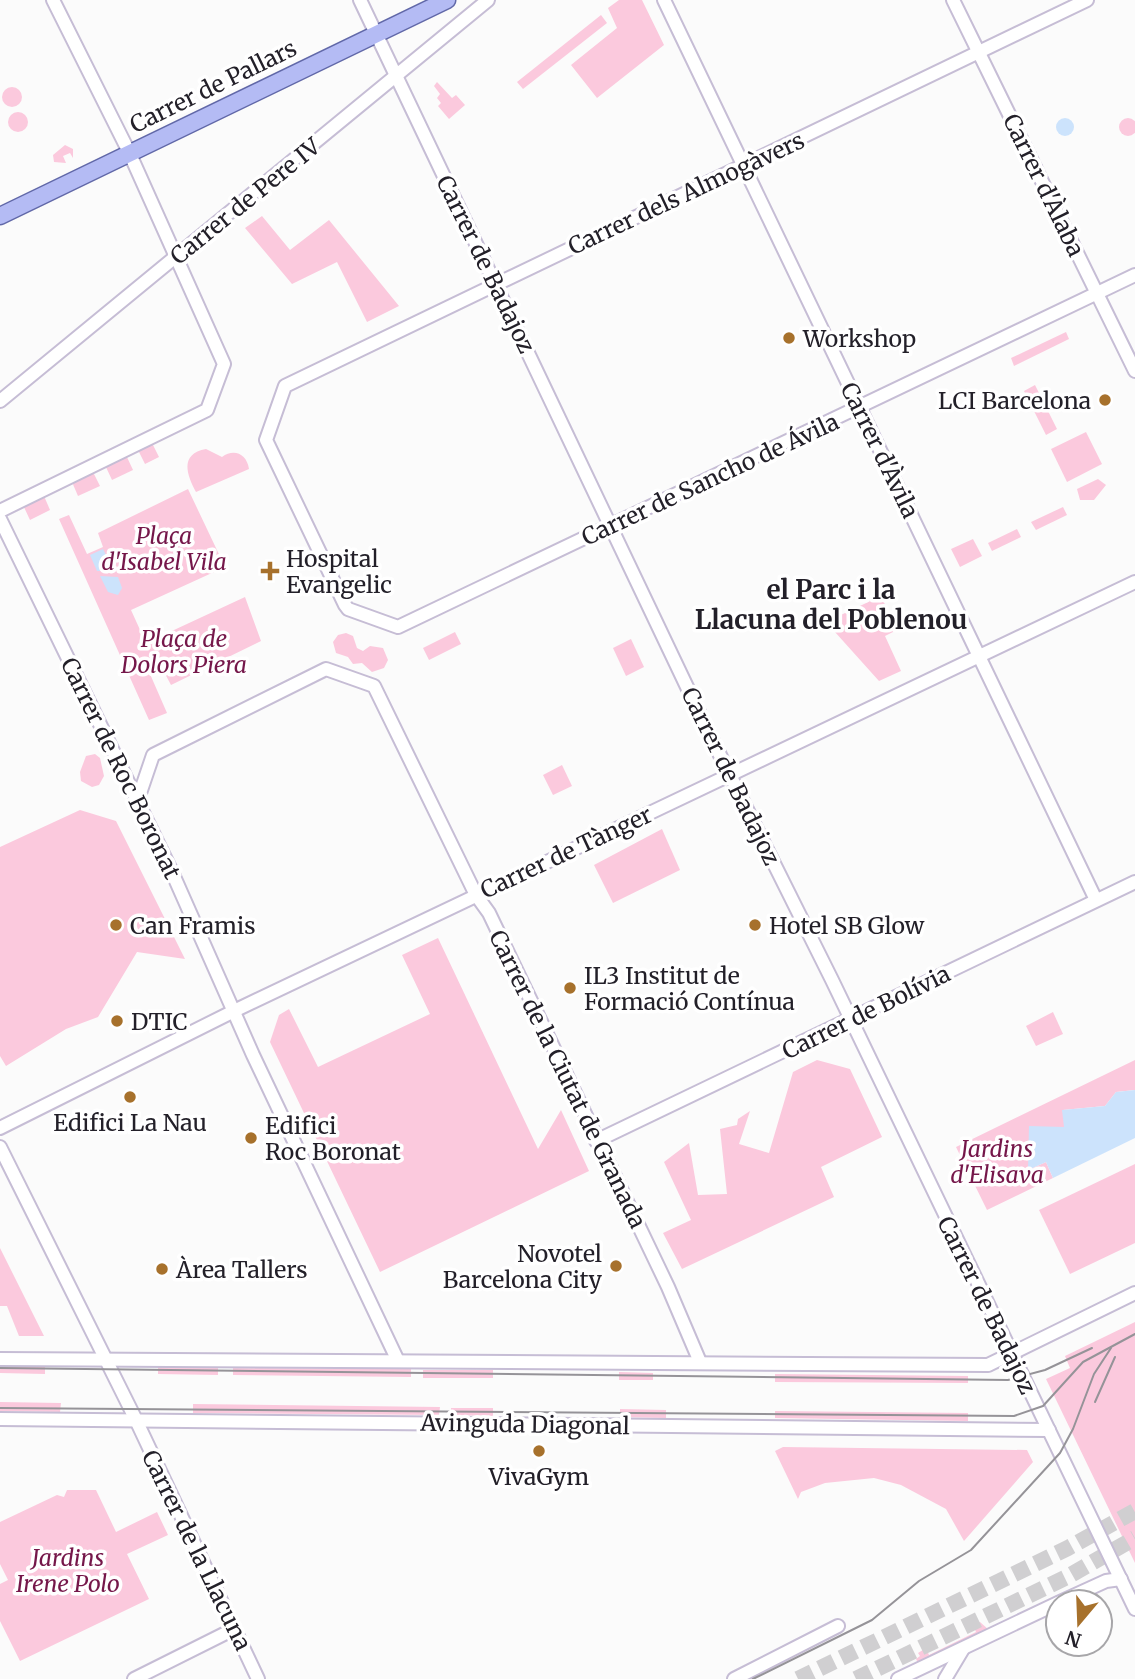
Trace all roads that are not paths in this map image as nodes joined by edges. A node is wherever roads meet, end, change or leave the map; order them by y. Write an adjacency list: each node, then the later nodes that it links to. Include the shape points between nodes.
1 (53, 0): 11 (street)
2 (360, 0): 8 (street, Carrer de Badajoz)
3 (447, 0): 8 (main road, Carrer de Pallars)
4 (488, 0): 10 (street, Carrer de Pere IV)
5 (664, 0): 12 (street, Carrer d'Àvila)
6 (953, 0): 9 (street, Carrer d'Àlaba)
7 (1087, 0): 9 (street, Carrer dels Almogàvers)
8 (376, 33): 10 (street, Carrer de Badajoz); 11 (main road, Carrer de Pallars)
9 (978, 53): 12 (street, Carrer dels Almogàvers); 17 (street, Carrer d'Àlaba)
10 (396, 78): 14 (street, Carrer de Pere IV); 16 (street, Carrer de Badajoz)
11 (129, 152): 13 (main road, Carrer de Pallars); 14 (street)
12 (742, 165): 16 (street, Carrer dels Almogàvers); 20 (street, Carrer d'Àvila)
13 (0, 216)
14 (176, 258): 19 (street, Carrer de Pere IV); 21 (street, via 224,364 207,410)
15 (1135, 275): 17 (street, Carrer de Sancho de Ávila)
16 (495, 283): 23 (street, Carrer de Badajoz); 25 (street, Carrer dels Almogàvers, via 285,386 267,440 348,609)
17 (1097, 293): 18 (street, Carrer d'Àlaba); 20 (street, Carrer de Sancho de Ávila)
18 (1135, 371)
19 (0, 401)
20 (860, 408): 23 (street, Carrer de Sancho de Ávila); 26 (street, Carrer d'Àvila)
21 (5, 509)
22 (0, 519): 28 (street, Carrer de Roc Boronat)
23 (610, 526): 25 (street, Carrer de Sancho de Ávila); 27 (street, Carrer de Badajoz)
24 (1135, 582): 26 (street, Carrer de Tànger)
25 (398, 627)
26 (978, 658): 27 (street, Carrer de Tànger); 31 (street, Carrer d'Àvila)
27 (729, 775): 30 (street, Carrer de Tànger); 33 (street, Carrer de Badajoz)
28 (137, 802): 30 (street, Carrer de la Ciutat de Granada, via 153,755 326,669 374,686); 32 (street, Carrer de Roc Boronat)
29 (1135, 881): 31 (street, Carrer de Bolívia)
30 (476, 895): 32 (street, Carrer de Tànger); 35 (street, Carrer de la Ciutat de Granada)
31 (1096, 900): 33 (street, Carrer de Bolívia)
32 (236, 1010): 34 (street, Carrer de Tànger); 41 (street, Carrer de Roc Boronat)
33 (851, 1020): 35 (street, Carrer de Bolívia); 38 (street, Carrer de Badajoz)
34 (0, 1128)
35 (596, 1141): 42 (street, Carrer de la Ciutat de Granada)
36 (0, 1147): 40 (street)
37 (1135, 1293): 38 (street)
38 (1012, 1355): 42 (street, via 988,1365); 45 (street, Carrer de Badajoz)
39 (0, 1359): 40 (street)
40 (103, 1359): 41 (street); 44 (street, Carrer de la Llacuna)
41 (398, 1361): 42 (street)
42 (700, 1362)
43 (0, 1419): 44 (street, Avinguda Diagonal)
44 (136, 1420): 45 (street, Avinguda Diagonal); 51 (street, Carrer de la Llacuna)
45 (1049, 1430): 46 (street, Carrer de Badajoz)
46 (1121, 1579): 47 (street); 49 (street, Carrer de Badajoz)
47 (1090, 1588)
48 (1044, 1609): 52 (street)
49 (1135, 1609)
50 (838, 1626): 55 (street)
51 (234, 1629): 53 (street); 54 (street, Carrer de la Llacuna)
52 (964, 1648): 56 (street); 57 (street)
53 (134, 1679)
54 (258, 1679)
55 (734, 1679)
56 (898, 1679)
57 (945, 1679)

